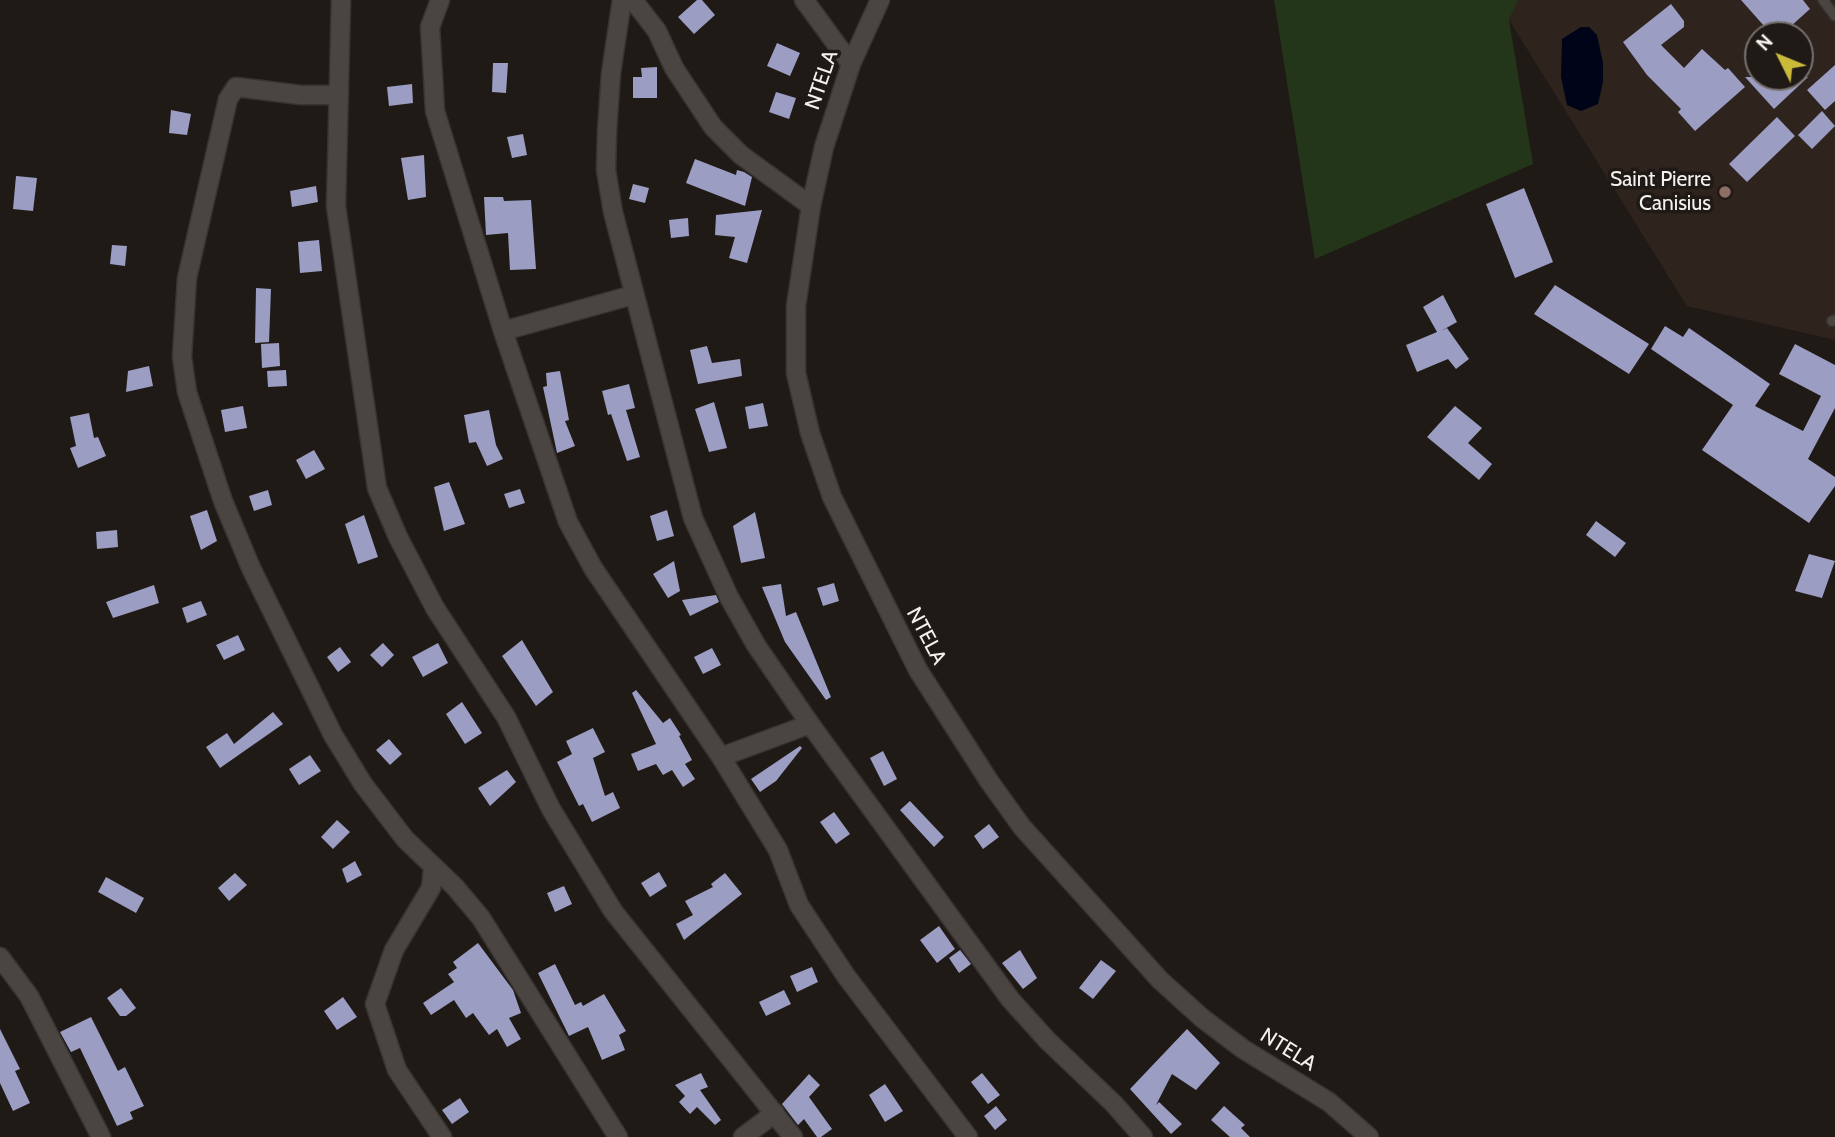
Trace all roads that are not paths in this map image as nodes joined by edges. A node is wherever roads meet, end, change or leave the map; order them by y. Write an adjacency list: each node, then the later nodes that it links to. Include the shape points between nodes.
1 (341, 0): 10 (street)
2 (440, 0): 13 (street, via 430,27 435,111)
3 (622, 0): 12 (street, via 611,73 606,170)
4 (633, 0): 11 (street, via 657,31 674,68 713,127 741,155)
5 (804, 0): 9 (street)
6 (880, 0): 9 (street, NTELA)
7 (1823, 0): 8 (lane)
8 (1835, 16)
9 (851, 64): 11 (street, NTELA)
10 (339, 95): 16 (street, via 236,87 228,99 187,278 182,357 187,392 223,501 285,639 363,784); 18 (street, via 336,206 374,475 398,537 435,608 506,717 551,808 612,911)
11 (811, 206): 26 (street, NTELA, via 796,306 796,373 807,421 832,496 918,670 1022,827 1160,980 1243,1049 1329,1102)
12 (633, 295): 13 (street); 14 (street, via 693,518 743,621)
13 (503, 331): 15 (street, via 568,522 593,568)
14 (810, 724): 15 (street); 25 (street, via 1010,999)
15 (721, 757): 24 (street, via 778,850 787,879 813,926)
16 (433, 868): 20 (street, via 431,888 394,950 375,1004 397,1070); 21 (street, via 481,918)
17 (0, 957): 19 (street, via 29,996)
18 (775, 1113): 22 (street); 23 (street)
19 (101, 1137)
20 (442, 1137)
21 (618, 1137)
22 (743, 1137)
23 (793, 1137)
24 (968, 1137)
25 (1143, 1137)
26 (1369, 1137)

